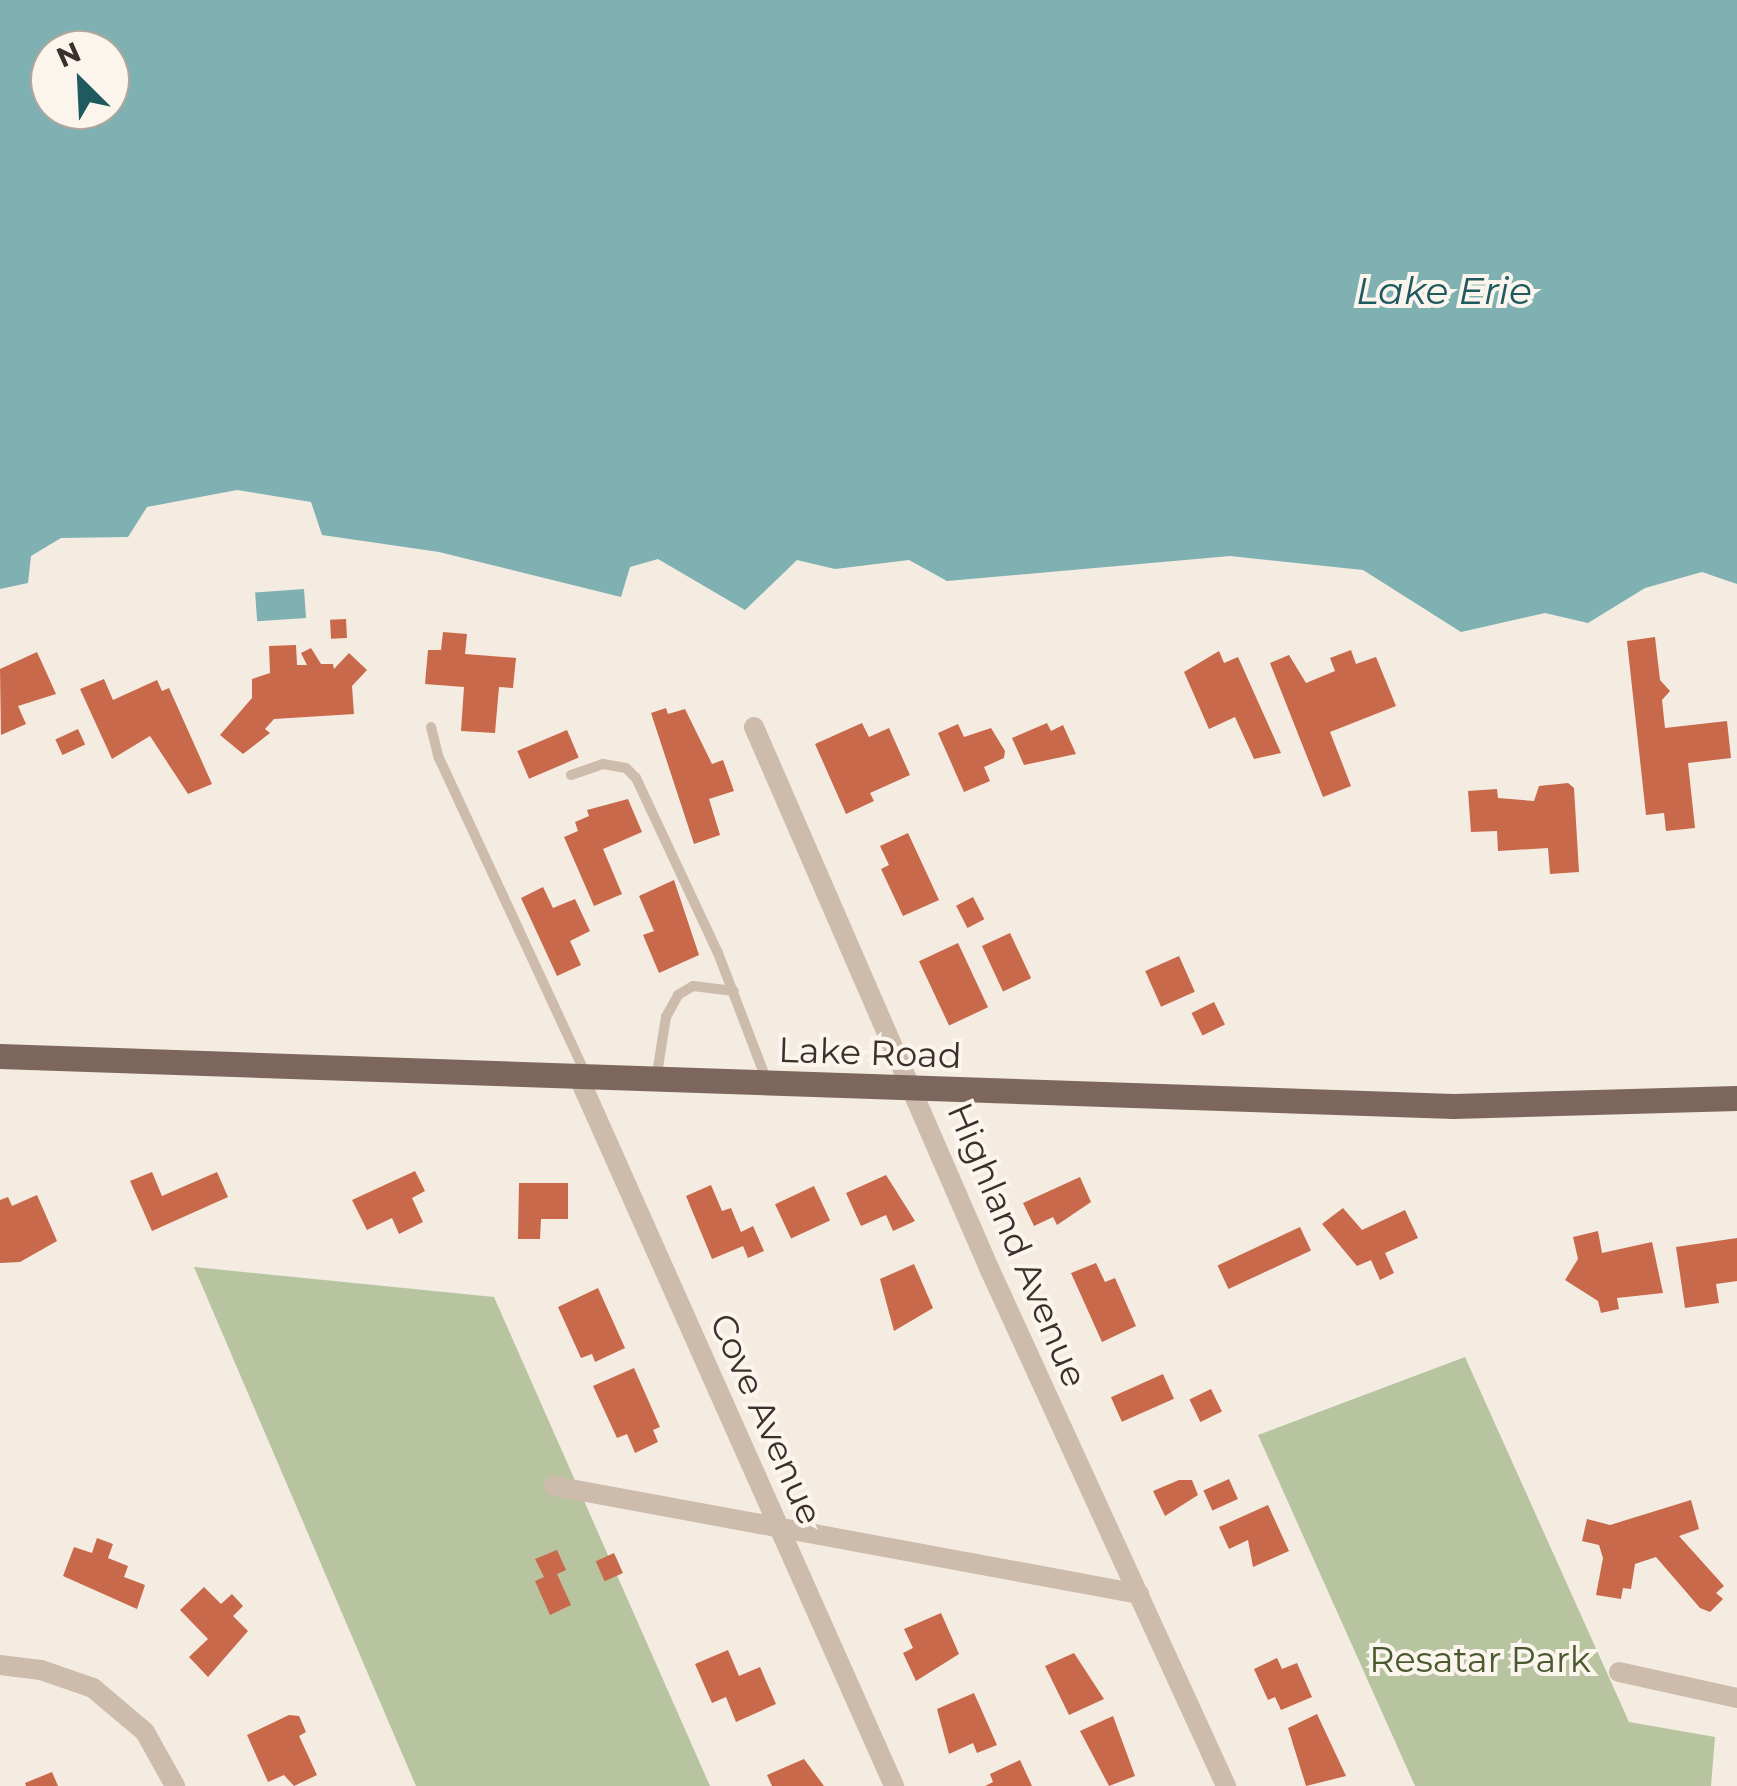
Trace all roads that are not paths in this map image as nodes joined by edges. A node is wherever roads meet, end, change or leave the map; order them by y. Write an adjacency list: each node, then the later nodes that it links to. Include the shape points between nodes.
1 (754, 726): 9 (street, Highland Avenue)
2 (431, 727): 6 (lane)
3 (570, 774): 4 (lane, via 603,764 626,768 636,778)
4 (734, 991): 7 (lane, via 693,986 678,995 666,1017); 8 (lane)
5 (0, 1056): 6 (main road, Lake Road)
6 (583, 1079): 7 (main road, Lake Road); 12 (street, Cove Avenue)
7 (656, 1081): 8 (main road, Lake Road)
8 (768, 1084): 9 (main road, Lake Road)
9 (915, 1089): 10 (main road, Lake Road, via 1472,1106); 13 (street, Highland Avenue, via 996,1285)
10 (1737, 1098)
11 (554, 1486): 12 (street)
12 (780, 1531): 13 (street); 18 (street, Cove Avenue)
13 (1140, 1594): 19 (street, Highland Avenue)
14 (0, 1665): 17 (street, via 93,1688 145,1732)
15 (1620, 1672): 16 (street)
16 (1737, 1698)
17 (175, 1786)
18 (894, 1786)
19 (1226, 1786)

